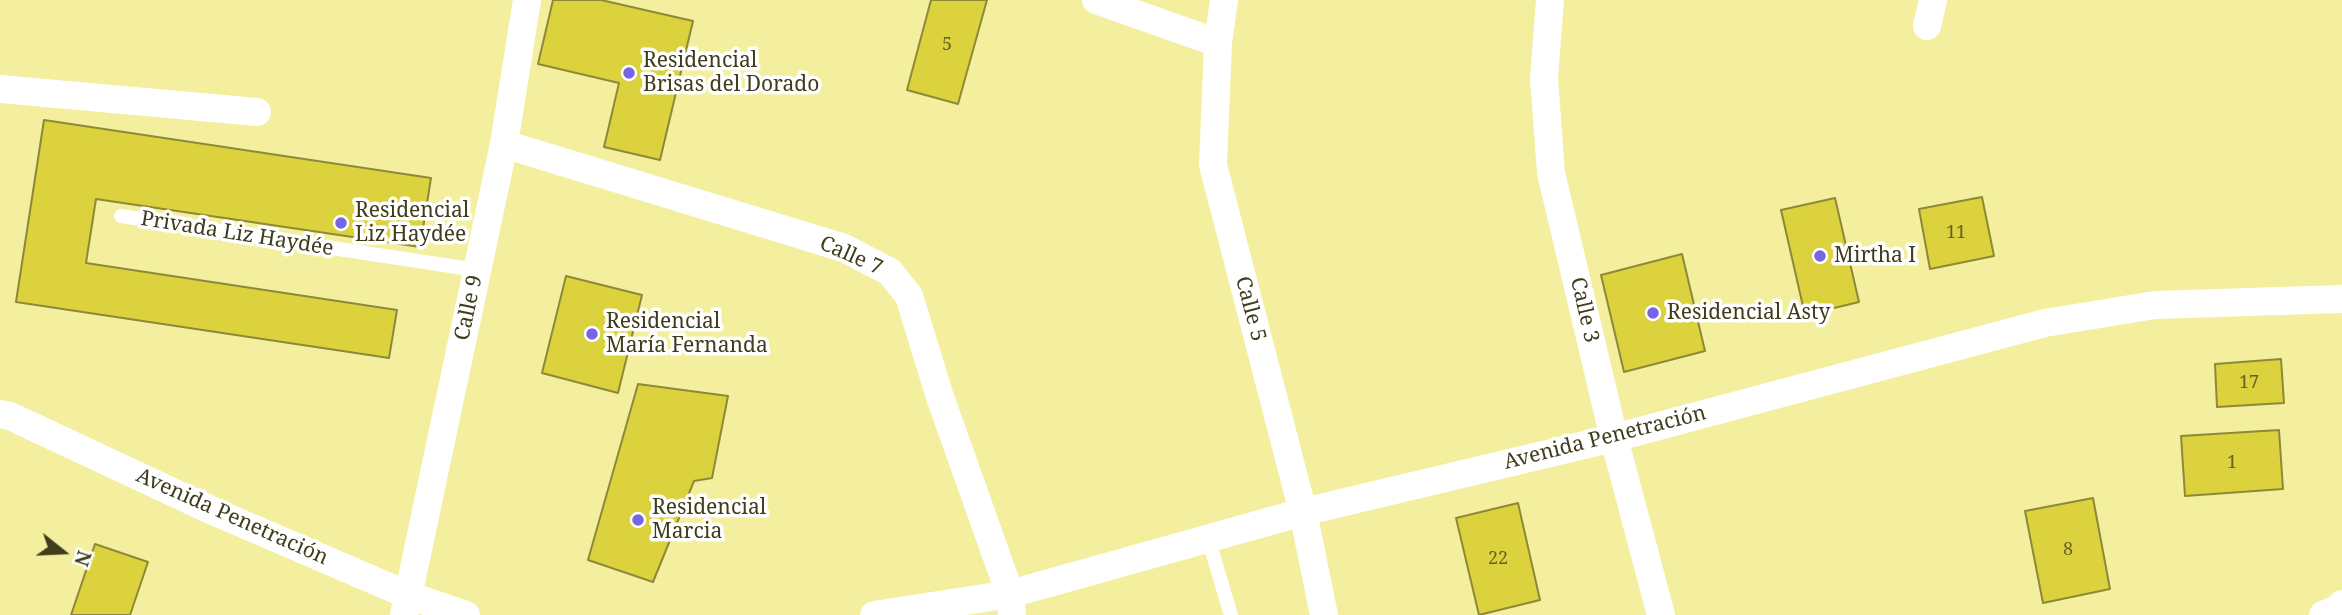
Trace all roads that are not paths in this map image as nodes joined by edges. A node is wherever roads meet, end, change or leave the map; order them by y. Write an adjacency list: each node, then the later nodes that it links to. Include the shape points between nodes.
1 (527, 0): 8 (street, Calle 9)
2 (1096, 0): 5 (street)
3 (1224, 0): 5 (street, Calle 5)
4 (1550, 0): 13 (street, Calle 3, via 1544,78 1551,173)
5 (1218, 43): 14 (street, Calle 5, via 1213,164)
6 (0, 89): 7 (street)
7 (257, 112)
8 (504, 144): 10 (street, Calle 9); 16 (street, Calle 7, via 844,248 890,272 909,296)
9 (121, 216): 10 (lane, Privada Liz Haydée)
10 (477, 270): 18 (street, Calle 9)
11 (2342, 299): 13 (street, Avenida Penetración, via 2155,305 2045,323)
12 (0, 414): 18 (street, Avenida Penetración)
13 (1614, 438): 14 (street, Avenida Penetración); 23 (street, Calle 3)
14 (1303, 512): 15 (street, Avenida Penetración); 22 (street, Calle 5)
15 (1208, 538): 16 (street, Avenida Penetración); 21 (lane)
16 (1011, 604): 20 (street, Avenida Penetración)
17 (2342, 604): 24 (street)
18 (406, 605): 19 (street, Avenida Penetración)
19 (466, 615)
20 (874, 615)
21 (1231, 615)
22 (1324, 615)
23 (1661, 615)
24 (2323, 615)

